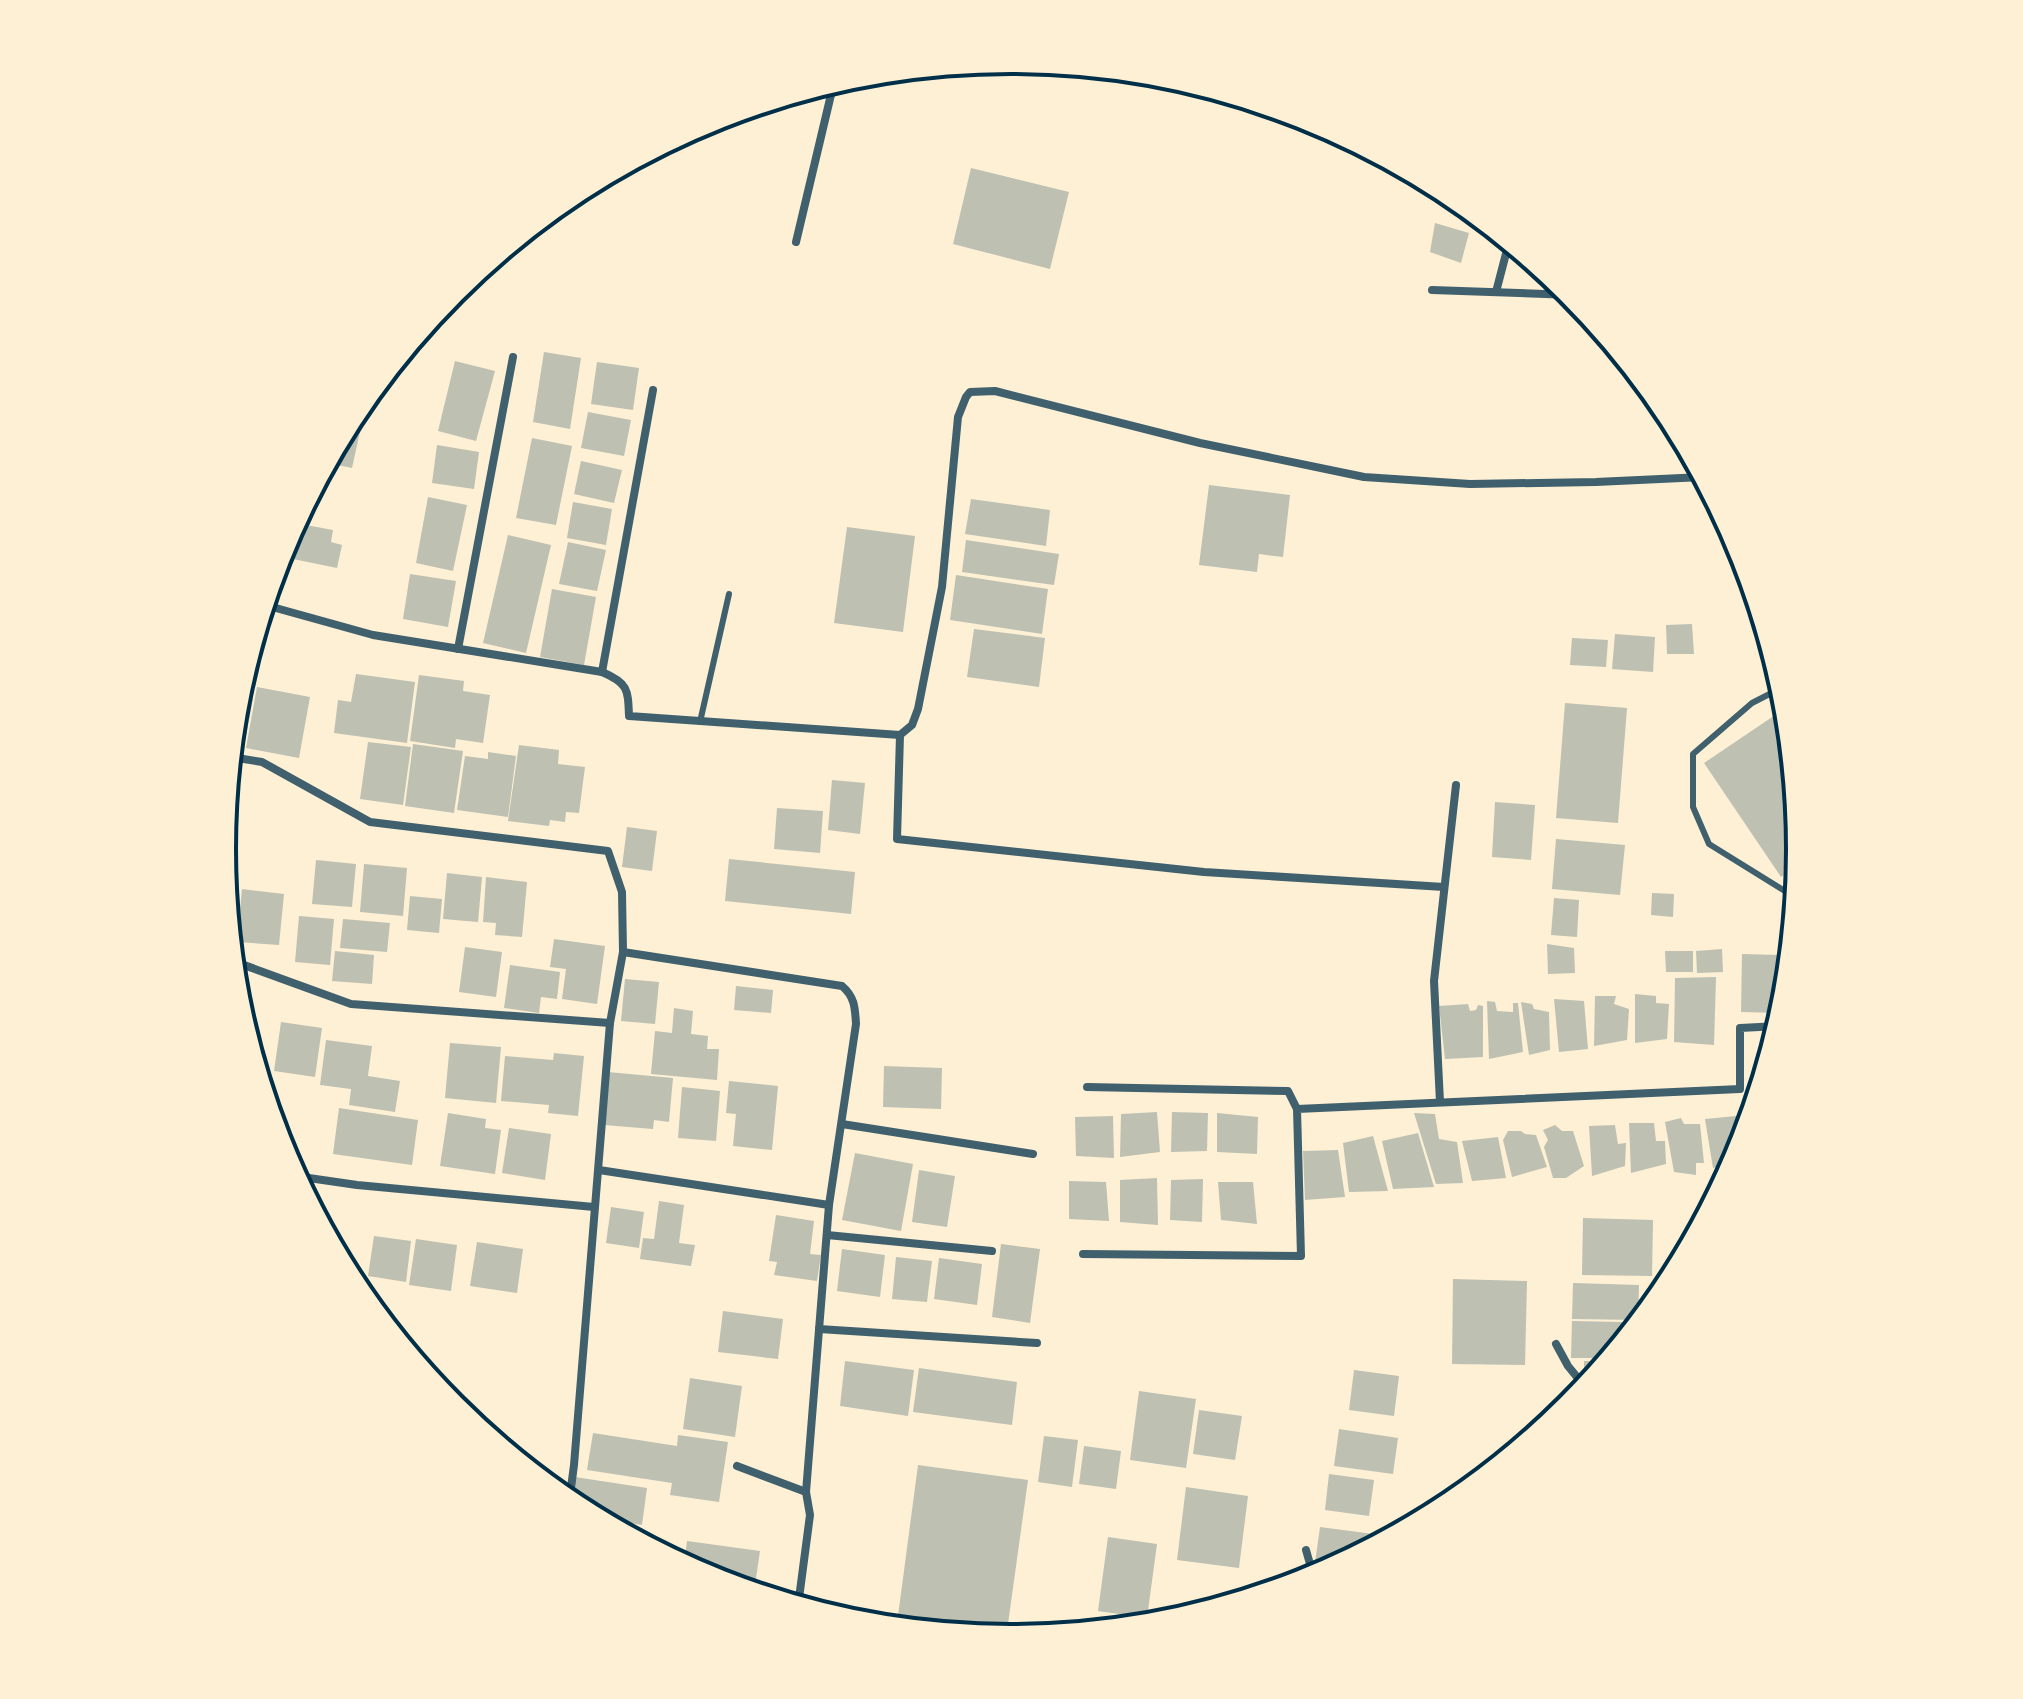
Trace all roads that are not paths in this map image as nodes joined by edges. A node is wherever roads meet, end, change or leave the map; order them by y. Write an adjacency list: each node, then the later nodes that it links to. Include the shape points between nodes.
1 (831, 96): 2 (street)
2 (796, 242)
3 (1506, 252): 5 (street)
4 (1432, 290): 5 (street)
5 (1496, 292): 6 (street)
6 (1553, 294)
7 (513, 357): 12 (street)
8 (653, 390): 13 (street)
9 (1691, 478): 16 (street, via 1470,484 1364,477 1200,443 995,391 970,392 958,417 942,587 918,709 912,725)
10 (729, 594): 15 (lane)
11 (275, 608): 12 (street, via 373,635)
12 (458, 649): 13 (street)
13 (602, 672): 15 (street, via 625,686 629,716)
14 (1771, 693): 20 (lane, via 1693,754 1693,807 1709,844)
15 (700, 722): 16 (street)
16 (900, 735): 19 (street, via 897,839 1204,872)
17 (242, 759): 21 (street, via 262,762 370,822 608,851 622,892)
18 (1456, 785): 19 (street)
19 (1444, 887): 26 (street, via 1434,981)
20 (1785, 891)
21 (623, 952): 23 (street); 28 (street, via 842,986 855,1004 856,1024)
22 (245, 965): 23 (street, via 351,1004)
23 (610, 1023): 30 (street)
24 (1766, 1027): 26 (street, via 1740,1028 1740,1089)
25 (1087, 1087): 27 (street, via 1288,1091)
26 (1440, 1102): 27 (street)
27 (1297, 1109): 36 (street, via 1301,1256)
28 (842, 1124): 29 (street); 32 (street)
29 (1033, 1154)
30 (599, 1170): 32 (street); 33 (street)
31 (310, 1178): 33 (street)
32 (829, 1205): 34 (street)
33 (594, 1207): 42 (street)
34 (827, 1235): 35 (street); 37 (street)
35 (992, 1251)
36 (1083, 1254)
37 (819, 1329): 38 (street); 43 (street)
38 (1037, 1343)
39 (1556, 1344): 40 (street)
40 (1578, 1379)
41 (737, 1466): 43 (street)
42 (571, 1487)
43 (806, 1492): 46 (street, via 810,1515)
44 (1306, 1550): 45 (street)
45 (1310, 1565)
46 (799, 1595)

